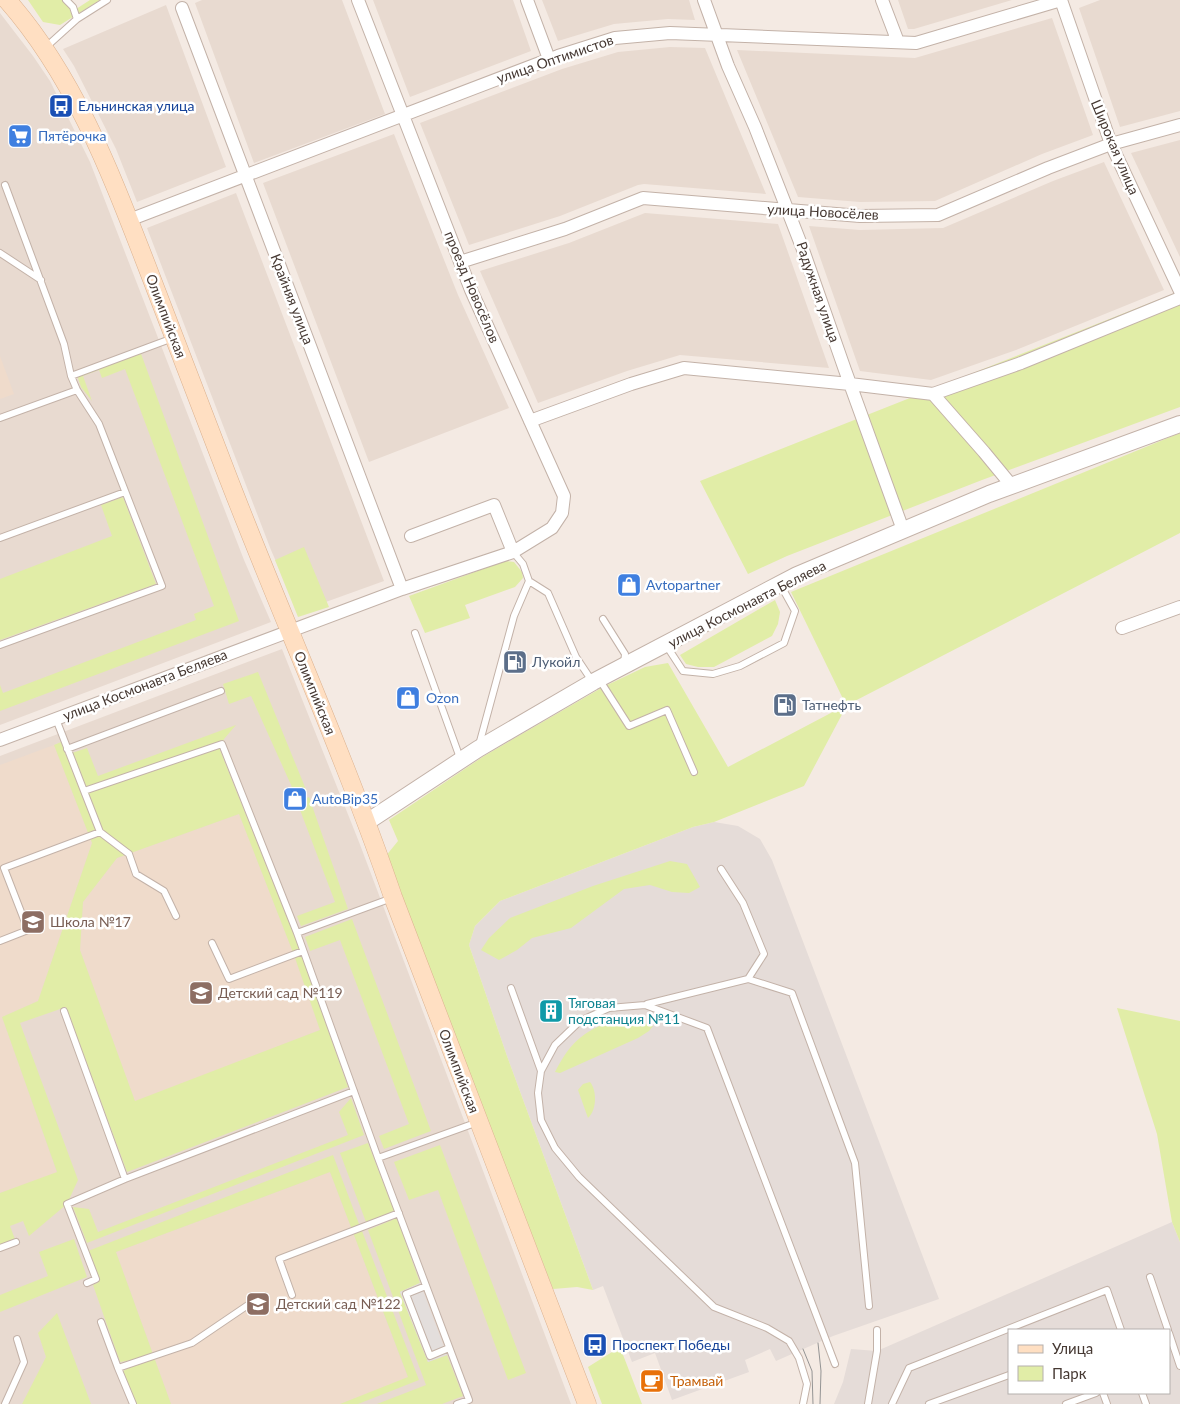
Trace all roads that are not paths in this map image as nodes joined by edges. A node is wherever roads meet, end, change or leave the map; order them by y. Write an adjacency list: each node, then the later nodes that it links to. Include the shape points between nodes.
1 (7, 0): 13 (main road, Олимпийская)
2 (66, 0): 10 (lane, via 73,7)
3 (108, 0): 10 (lane)
4 (358, 0): 15 (street, проезд Новосёлов)
5 (527, 0): 14 (street)
6 (704, 0): 11 (street, Радужная улица)
7 (882, 0): 12 (street)
8 (1061, 0): 12 (street, улица Оптимистов, via 916,43); 17 (street, Широкая улица)
9 (182, 8): 18 (street, Крайняя улица)
10 (76, 19): 13 (lane)
11 (715, 35): 12 (street, улица Оптимистов); 14 (street, улица Оптимистов, via 670,33 615,38); 20 (street, Радужная улица)
12 (898, 42)
13 (45, 48): 21 (main road, Олимпийская, via 62,74 103,156)
14 (549, 59): 15 (street, улица Оптимистов)
15 (402, 115): 18 (street, улица Оптимистов); 23 (street, проезд Новосёлов)
16 (1180, 125): 17 (street, улица Новосёлев)
17 (1111, 144): 20 (street, улица Новосёлев, via 938,215 860,216); 25 (street, Широкая улица)
18 (244, 175): 21 (street, улица Оптимистов); 43 (street, Крайняя улица)
19 (5, 185): 24 (lane)
20 (788, 210): 23 (street, улица Новосёлев, via 643,198 565,229); 29 (street, Радужная улица)
21 (129, 220): 27 (main road, Олимпийская)
22 (0, 253): 24 (lane)
23 (460, 262): 33 (street, проезд Новосёлов)
24 (41, 280): 28 (lane, via 64,344)
25 (1180, 290)
26 (1180, 298): 31 (street, via 1021,363)
27 (174, 337): 28 (lane); 47 (main road, Олимпийская)
28 (71, 376): 30 (lane)
29 (850, 384): 31 (street); 33 (street, via 684,368); 37 (street, Радужная улица)
30 (77, 390): 32 (lane); 36 (lane, via 100,424)
31 (933, 394): 35 (street)
32 (0, 418)
33 (530, 421): 40 (street, проезд Новосёлов, via 564,496 562,513 552,528)
34 (1180, 424): 35 (street, улица Космонавта Беляева)
35 (1012, 486): 37 (street, улица Космонавта Беляева)
36 (125, 492): 39 (lane); 50 (lane, via 162,586)
37 (903, 530): 42 (street, улица Космонавта Беляева)
38 (410, 536): 40 (street, via 494,505)
39 (0, 538)
40 (513, 552): 41 (lane, via 523,564); 43 (street, проезд Новосёлов)
41 (529, 581): 52 (lane, via 548,593 576,657); 57 (lane, via 514,616)
42 (780, 584): 49 (street, улица Космонавта Беляева); 49 (lane, via 795,611 784,643 740,666 714,674 683,671)
43 (402, 589): 47 (street, улица Космонавта Беляева)
44 (1180, 607): 46 (street)
45 (603, 619): 51 (lane, via 625,654)
46 (1122, 628)
47 (290, 630): 54 (street, улица Космонавта Беляева); 61 (main road, Олимпийская)
48 (415, 633): 58 (lane)
49 (666, 644): 51 (street, улица Космонавта Беляева)
50 (0, 645)
51 (623, 666): 52 (street, улица Космонавта Беляева)
52 (596, 680): 57 (street, улица Космонавта Беляева); 59 (lane, via 629,726 667,710)
53 (221, 691): 56 (lane)
54 (56, 719): 55 (street, улица Космонавта Беляева); 56 (lane)
55 (0, 740)
56 (67, 749): 60 (lane)
57 (478, 749): 58 (street, улица Космонавта Беляева)
58 (461, 760): 61 (street, улица Космонавта Беляева)
59 (694, 772)
60 (84, 791): 62 (lane); 66 (lane, via 222,744)
61 (367, 822): 64 (main road, Олимпийская)
62 (100, 832): 65 (lane, via 128,854 136,874 164,891); 67 (lane, via 4,868 28,930)
63 (721, 869): 70 (lane, via 743,903 764,954)
64 (394, 897): 66 (lane); 76 (main road, Олимпийская)
65 (176, 916)
66 (297, 933): 69 (lane)
67 (0, 940)
68 (212, 943): 69 (lane, via 229,980)
69 (303, 951): 75 (lane)
70 (748, 979): 72 (lane); 87 (lane, via 792,993 855,1163)
71 (511, 988): 74 (lane)
72 (645, 1004): 74 (lane, via 610,1008 580,1021 555,1045); 97 (lane, via 707,1028)
73 (64, 1011): 78 (lane)
74 (541, 1071): 106 (lane, via 538,1094 541,1120 555,1148 579,1177 714,1307 767,1328 789,1341 799,1358 807,1384)
75 (354, 1091): 77 (lane); 78 (lane)
76 (478, 1122): 77 (lane); 105 (main road, Олимпийская)
77 (378, 1158): 79 (lane)
78 (126, 1179): 83 (lane, via 67,1204 96,1279)
79 (399, 1213): 84 (lane); 85 (lane, via 279,1259)
80 (16, 1242): 81 (lane)
81 (0, 1248)
82 (1150, 1277): 92 (lane)
83 (87, 1283)
84 (426, 1286): 96 (lane); 96 (lane, via 406,1294 430,1356)
85 (292, 1295)
86 (248, 1305): 99 (lane, via 192,1343)
87 (869, 1306)
88 (101, 1322): 99 (lane)
89 (1008, 1329): 91 (lane, via 1107,1290)
90 (1008, 1329): 108 (lane, via 909,1368)
91 (1121, 1329)
92 (1167, 1329)
93 (878, 1330): 107 (lane)
94 (1170, 1338): 98 (lane)
95 (17, 1339): 102 (lane, via 24,1362)
96 (450, 1348): 104 (lane, via 469,1400)
97 (835, 1364)
98 (1180, 1366)
99 (118, 1368): 103 (lane)
100 (1008, 1375): 109 (lane)
101 (1093, 1394): 110 (lane)
102 (5, 1404)
103 (133, 1404)
104 (457, 1404)
105 (586, 1404)
106 (803, 1404)
107 (868, 1404)
108 (892, 1404)
109 (929, 1404)
110 (1066, 1404)

